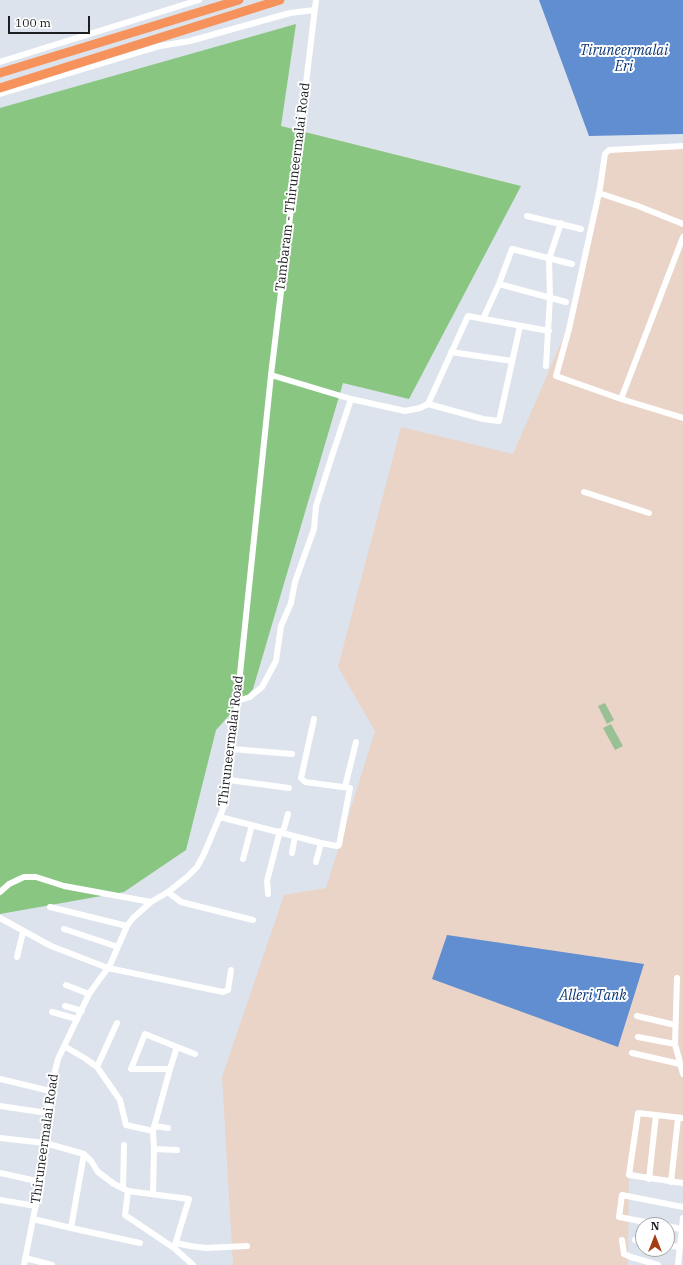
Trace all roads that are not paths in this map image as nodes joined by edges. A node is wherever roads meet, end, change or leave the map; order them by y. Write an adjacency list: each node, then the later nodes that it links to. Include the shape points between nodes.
1 (199, 0): 6 (street)
2 (239, 0): 7 (highway)
3 (280, 0): 8 (highway)
4 (316, 0): 5 (street, Tambaram - Thiruneermalai Road)
5 (315, 10): 9 (street, via 290,13 190,41 160,46); 28 (street, Tambaram - Thiruneermalai Road)
6 (0, 62)
7 (0, 73)
8 (0, 88)
9 (0, 94)
10 (683, 146): 11 (street, via 609,150 605,154)
11 (599, 193): 14 (street); 30 (street, via 556,376)
12 (527, 216): 13 (street)
13 (561, 223): 15 (street); 17 (street)
14 (683, 224)
15 (581, 228)
16 (683, 237): 30 (street)
17 (549, 259): 18 (street); 19 (street, via 512,249); 20 (street)
18 (572, 264)
19 (499, 284): 20 (street); 22 (street)
20 (550, 298): 21 (street); 24 (street)
21 (566, 302)
22 (484, 319): 23 (street); 25 (street, via 468,316)
23 (520, 326): 24 (street); 26 (street)
24 (549, 331): 27 (street)
25 (451, 352): 26 (street); 31 (street)
26 (512, 361): 31 (street, via 499,421 482,419)
27 (546, 366)
28 (271, 374): 29 (street); 35 (street, Thiruneermalai Road)
29 (351, 399): 31 (street, via 405,411); 35 (street, via 316,506 314,529 295,582 292,603 281,626 276,661 262,687 250,697)
30 (621, 399): 32 (street)
31 (428, 404)
32 (683, 418)
33 (584, 492): 34 (street)
34 (649, 513)
35 (237, 701): 38 (street, Thiruneermalai Road)
36 (314, 719): 41 (street, via 301,778 305,782)
37 (356, 742): 41 (street)
38 (232, 749): 39 (street); 40 (street, Thiruneermalai Road)
39 (292, 754)
40 (229, 780): 42 (street); 44 (street, Thiruneermalai Road)
41 (345, 787): 48 (street, via 350,790 340,844 337,846)
42 (289, 788)
43 (288, 814): 46 (street)
44 (220, 817): 45 (street); 53 (street, Thiruneermalai Road, via 197,866)
45 (252, 825): 46 (street); 50 (street)
46 (282, 832): 47 (street); 54 (street, via 267,881)
47 (296, 836): 48 (street); 49 (street)
48 (321, 843): 51 (street)
49 (292, 853)
50 (242, 859)
51 (316, 862)
52 (0, 892): 55 (street, via 9,884 24,877 36,877 64,886)
53 (168, 892): 55 (street, Thiruneermalai Road); 58 (street, via 181,902)
54 (268, 894)
55 (151, 902): 59 (street, Thiruneermalai Road)
56 (50, 906): 59 (street)
57 (0, 918): 61 (street)
58 (253, 920)
59 (127, 926): 62 (street, Thiruneermalai Road)
60 (64, 929): 62 (street)
61 (23, 932): 63 (street); 64 (street)
62 (118, 947): 64 (street, Thiruneermalai Road)
63 (16, 957)
64 (108, 968): 65 (street, via 223,992 228,990); 68 (street, Thiruneermalai Road)
65 (231, 970)
66 (677, 978): 75 (street)
67 (66, 984): 68 (street)
68 (89, 994): 70 (street, Thiruneermalai Road)
69 (65, 1006): 70 (street)
70 (82, 1011): 73 (street, Thiruneermalai Road)
71 (52, 1012): 73 (street)
72 (637, 1016): 75 (street)
73 (77, 1019): 78 (street, Thiruneermalai Road)
74 (117, 1023): 83 (street)
75 (675, 1025): 77 (street)
76 (638, 1038): 77 (street)
77 (675, 1044): 82 (street)
78 (64, 1046): 83 (street); 87 (street, Thiruneermalai Road)
79 (177, 1047): 81 (street); 84 (street); 84 (street, via 145,1034 131,1069)
80 (632, 1053): 82 (street)
81 (195, 1054)
82 (680, 1064): 85 (street)
83 (97, 1067): 92 (street, via 120,1100 126,1125)
84 (170, 1069): 92 (street)
85 (683, 1074)
86 (0, 1079): 87 (street)
87 (50, 1091): 89 (street, Thiruneermalai Road)
88 (0, 1106): 89 (street)
89 (47, 1113): 95 (street, Thiruneermalai Road)
90 (656, 1115): 91 (street); 101 (street); 101 (street, via 638,1113 629,1175)
91 (680, 1118): 103 (street)
92 (154, 1128): 93 (street); 97 (street)
93 (168, 1128)
94 (0, 1138): 95 (street)
95 (45, 1143): 99 (street); 102 (street, Thiruneermalai Road)
96 (124, 1145): 105 (street)
97 (154, 1149): 98 (street); 106 (street)
98 (177, 1150)
99 (84, 1154): 105 (street, via 98,1172); 113 (street)
100 (0, 1173): 102 (street)
101 (649, 1179): 103 (street)
102 (40, 1182): 108 (street, Thiruneermalai Road)
103 (671, 1182): 104 (street)
104 (683, 1183)
105 (126, 1190): 106 (street); 118 (street, via 125,1215)
106 (153, 1194): 118 (street, via 189,1199)
107 (0, 1200): 108 (street)
108 (36, 1206): 111 (street, Thiruneermalai Road)
109 (683, 1207): 112 (street, via 622,1195 619,1217)
110 (683, 1218): 115 (street)
111 (33, 1219): 113 (street); 122 (street, Thiruneermalai Road)
112 (635, 1220)
113 (71, 1228): 117 (street)
114 (675, 1228): 115 (street)
115 (681, 1229): 121 (street)
116 (622, 1240): 126 (street, via 624,1254)
117 (140, 1243)
118 (175, 1245): 119 (street, via 206,1248); 125 (street)
119 (247, 1246)
120 (675, 1247): 121 (street)
121 (679, 1248): 127 (street)
122 (25, 1258): 123 (street, Thiruneermalai Road); 124 (street)
123 (24, 1265)
124 (52, 1265)
125 (193, 1265)
126 (658, 1265)
127 (678, 1265)

